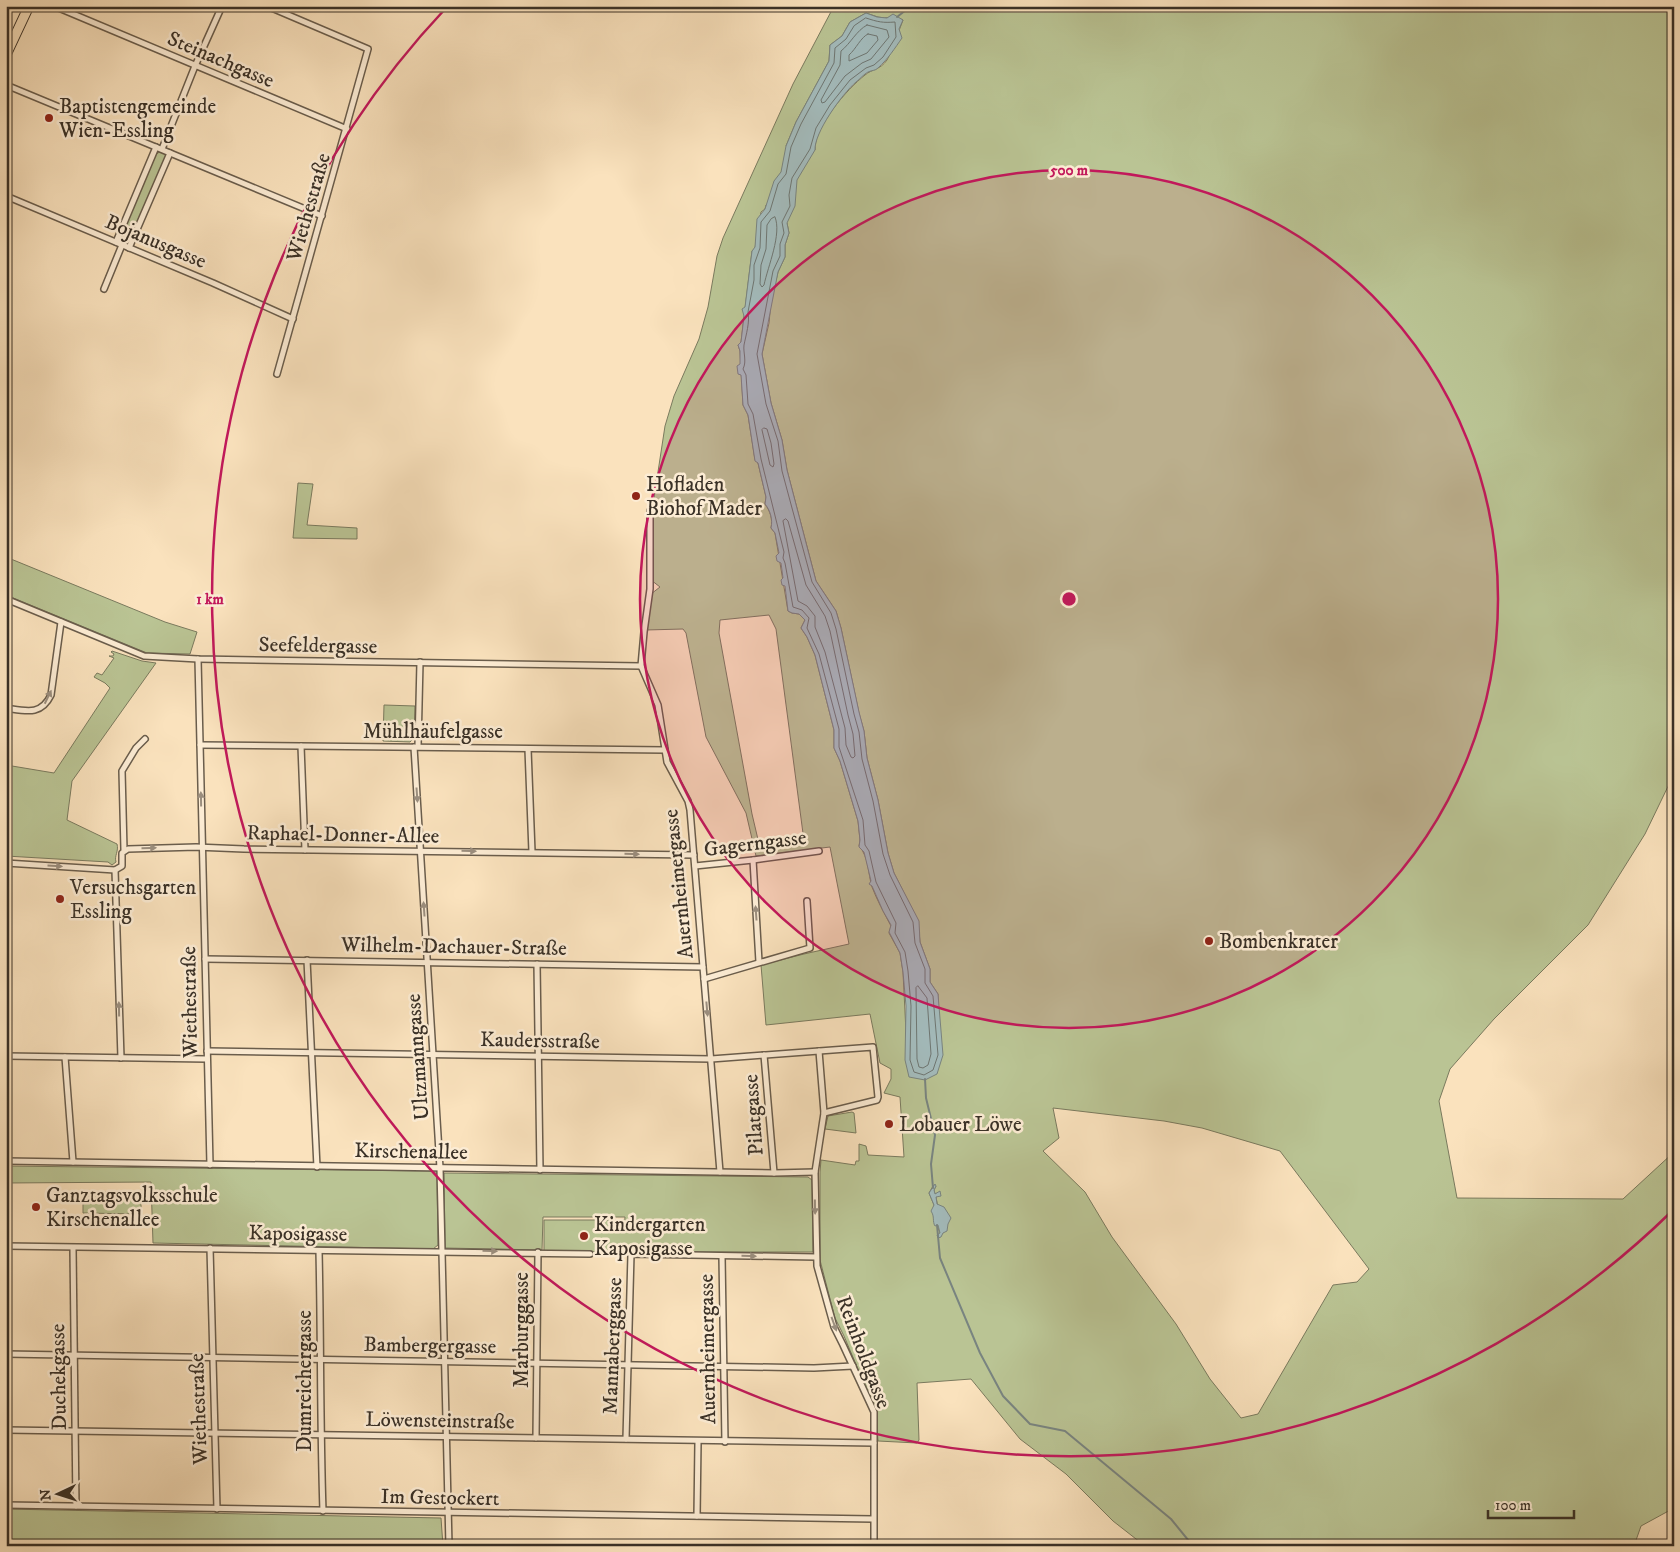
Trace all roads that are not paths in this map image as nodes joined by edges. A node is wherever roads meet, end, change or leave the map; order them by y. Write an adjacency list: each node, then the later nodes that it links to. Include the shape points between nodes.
1 (29, 6): 5 (main road)
2 (54, 6): 6 (street, Steinachgasse)
3 (222, 6): 6 (street)
4 (267, 6): 8 (street, Wiethestraße, via 368,48)
5 (6, 54)
6 (195, 66): 8 (street, Steinachgasse); 9 (street)
7 (6, 85): 9 (street)
8 (347, 129): 12 (street, Wiethestraße)
9 (159, 148): 10 (street); 13 (street)
10 (170, 153): 12 (street); 15 (street)
11 (6, 196): 13 (street, Bojanusgasse)
12 (322, 216): 17 (street, Wiethestraße)
13 (116, 242): 14 (street, Bojanusgasse)
14 (122, 245): 15 (street, Bojanusgasse); 16 (street)
15 (129, 248): 17 (street, Bojanusgasse)
16 (104, 289)
17 (293, 319): 18 (street, Wiethestraße)
18 (276, 374)
19 (650, 511): 24 (street, via 650,589)
20 (6, 599): 21 (street, Seefeldergasse)
21 (62, 622): 22 (street, Seefeldergasse, via 144,656); 25 (street, one-way to 21, via 28,712 43,707 48,701)
22 (198, 659): 23 (street, Seefeldergasse); 27 (street, Wiethestraße)
23 (420, 662): 24 (street, Seefeldergasse); 29 (street, Ultzmanngasse)
24 (641, 666): 31 (street, Auernheimergasse, via 658,705)
25 (6, 708)
26 (145, 739): 33 (street, via 122,771)
27 (200, 745): 28 (street, Mühlhäufelgasse); 32 (street, Wiethestraße, one-way to 27)
28 (301, 746): 29 (street, Mühlhäufelgasse); 34 (street)
29 (416, 747): 30 (street, Mühlhäufelgasse); 35 (street, Ultzmanngasse, one-way to 35)
30 (528, 749): 31 (street, Mühlhäufelgasse); 37 (street)
31 (665, 750): 38 (street, Auernheimergasse, via 667,762 688,801)
32 (202, 848): 33 (street, Raphael-Donner-Allee, one-way to 32); 34 (street, Raphael-Donner-Allee); 44 (street, Wiethestraße)
33 (124, 850): 42 (street, via 122,866)
34 (305, 850): 35 (street, Raphael-Donner-Allee)
35 (421, 851): 37 (street, Raphael-Donner-Allee, one-way to 37); 46 (street, Ultzmanngasse, one-way to 35)
36 (820, 851): 39 (street, Gagerngasse)
37 (532, 852): 38 (street, Raphael-Donner-Allee, one-way to 38)
38 (694, 855): 41 (street, Auernheimergasse)
39 (753, 860): 41 (street, Gagerngasse); 47 (street, one-way to 39)
40 (6, 863): 42 (street, one-way to 42)
41 (695, 866): 49 (street, Auernheimergasse)
42 (115, 870): 59 (street, one-way to 42)
43 (807, 901): 47 (street, via 810,948)
44 (205, 959): 45 (street, Wilhelm-Dachauer-Straße); 51 (street, Wiethestraße)
45 (307, 960): 46 (street, Wilhelm-Dachauer-Straße); 53 (street)
46 (427, 962): 48 (street, Wilhelm-Dachauer-Straße); 54 (street, Ultzmanngasse)
47 (759, 962): 50 (street)
48 (537, 964): 49 (street, Wilhelm-Dachauer-Straße); 57 (street)
49 (703, 967): 50 (street, Auernheimergasse)
50 (704, 979): 61 (street, Auernheimergasse, one-way to 61)
51 (207, 1051): 53 (street, Kaudersstraße); 60 (street, Wiethestraße)
52 (818, 1051): 55 (street, Kaudersstraße); 62 (street, Reinholdgasse); 62 (street, Kaudersstraße, via 873,1047 878,1097 877,1100)
53 (312, 1053): 54 (street, Kaudersstraße); 66 (street)
54 (433, 1055): 57 (street, Kaudersstraße); 67 (street, Ultzmanngasse)
55 (764, 1055): 61 (street, Kaudersstraße); 71 (street, Pilatgasse)
56 (6, 1056): 58 (street)
57 (539, 1057): 61 (street, Kaudersstraße); 68 (street)
58 (64, 1058): 59 (street); 64 (street)
59 (120, 1058): 60 (street)
60 (207, 1059): 65 (street, Wiethestraße)
61 (711, 1059): 69 (street, Auernheimergasse)
62 (824, 1113): 70 (street, Reinholdgasse)
63 (6, 1161): 64 (street, Kirschenallee)
64 (73, 1162): 65 (street, Kirschenallee)
65 (210, 1164): 66 (street, Kirschenallee)
66 (318, 1167): 67 (street, Kirschenallee)
67 (440, 1168): 68 (street, Kirschenallee); 76 (street, Ultzmanngasse)
68 (540, 1170): 69 (street, Kirschenallee)
69 (720, 1172): 71 (street, Kirschenallee)
70 (815, 1172): 71 (street, Kirschenallee); 80 (street, Reinholdgasse, one-way to 80)
71 (774, 1173)
72 (6, 1246): 73 (street, Kaposigasse)
73 (73, 1248): 74 (street, Kaposigasse); 82 (street, Duchekgasse)
74 (210, 1248): 75 (street, Kaposigasse); 83 (street, Wiethestraße)
75 (319, 1250): 76 (street, Kaposigasse); 84 (street, Dumreichergasse)
76 (442, 1251): 77 (street, Kaposigasse, one-way to 77); 85 (street, Ultzmanngasse)
77 (538, 1252): 78 (street, Kaposigasse); 86 (street, Marburggasse)
78 (590, 1254)
79 (722, 1256): 80 (street, one-way to 80); 87 (street, Mannaberggasse, via 631,1254); 88 (street, Auernheimergasse)
80 (816, 1257): 89 (street, Reinholdgasse, one-way to 89, via 834,1327)
81 (6, 1354): 82 (street, Bambergergasse)
82 (74, 1355): 83 (street, Bambergergasse); 91 (street, Duchekgasse)
83 (212, 1358): 84 (street, Bambergergasse); 92 (street, Wiethestraße)
84 (322, 1360): 85 (street, Bambergergasse); 93 (street, Dumreichergasse)
85 (444, 1362): 86 (street, Bambergergasse); 94 (street, Ultzmanngasse)
86 (537, 1363): 87 (street, Bambergergasse); 95 (street, Marburggasse)
87 (628, 1365): 88 (street, Bambergergasse); 96 (street, Mannaberggasse)
88 (723, 1366): 89 (street, Bambergergasse); 98 (street, Auernheimergasse)
89 (853, 1366): 99 (street, Reinholdgasse, via 874,1412)
90 (6, 1430): 91 (street, Löwensteinstraße)
91 (75, 1430): 92 (street, Löwensteinstraße); 101 (street, Duchekgasse)
92 (215, 1433): 93 (street, Löwensteinstraße); 102 (street, Wiethestraße)
93 (320, 1434): 94 (street, Löwensteinstraße); 103 (street, Dumreichergasse)
94 (446, 1437): 95 (street, Löwensteinstraße); 104 (street, Ultzmanngasse)
95 (536, 1438): 96 (street, Löwensteinstraße)
96 (626, 1439): 97 (street, Löwensteinstraße)
97 (698, 1442): 98 (street, Löwensteinstraße); 105 (street)
98 (725, 1442): 99 (street, Löwensteinstraße)
99 (874, 1443): 106 (street, Reinholdgasse)
100 (6, 1506): 101 (street, Im Gestockert)
101 (76, 1506): 102 (street, Im Gestockert)
102 (217, 1509): 103 (street, Im Gestockert)
103 (323, 1511): 104 (street, Im Gestockert)
104 (448, 1513): 105 (street, Im Gestockert); 107 (street, Ultzmanngasse)
105 (697, 1516): 106 (street, Im Gestockert)
106 (873, 1519): 108 (street, Reinholdgasse)
107 (449, 1546)
108 (874, 1546)

